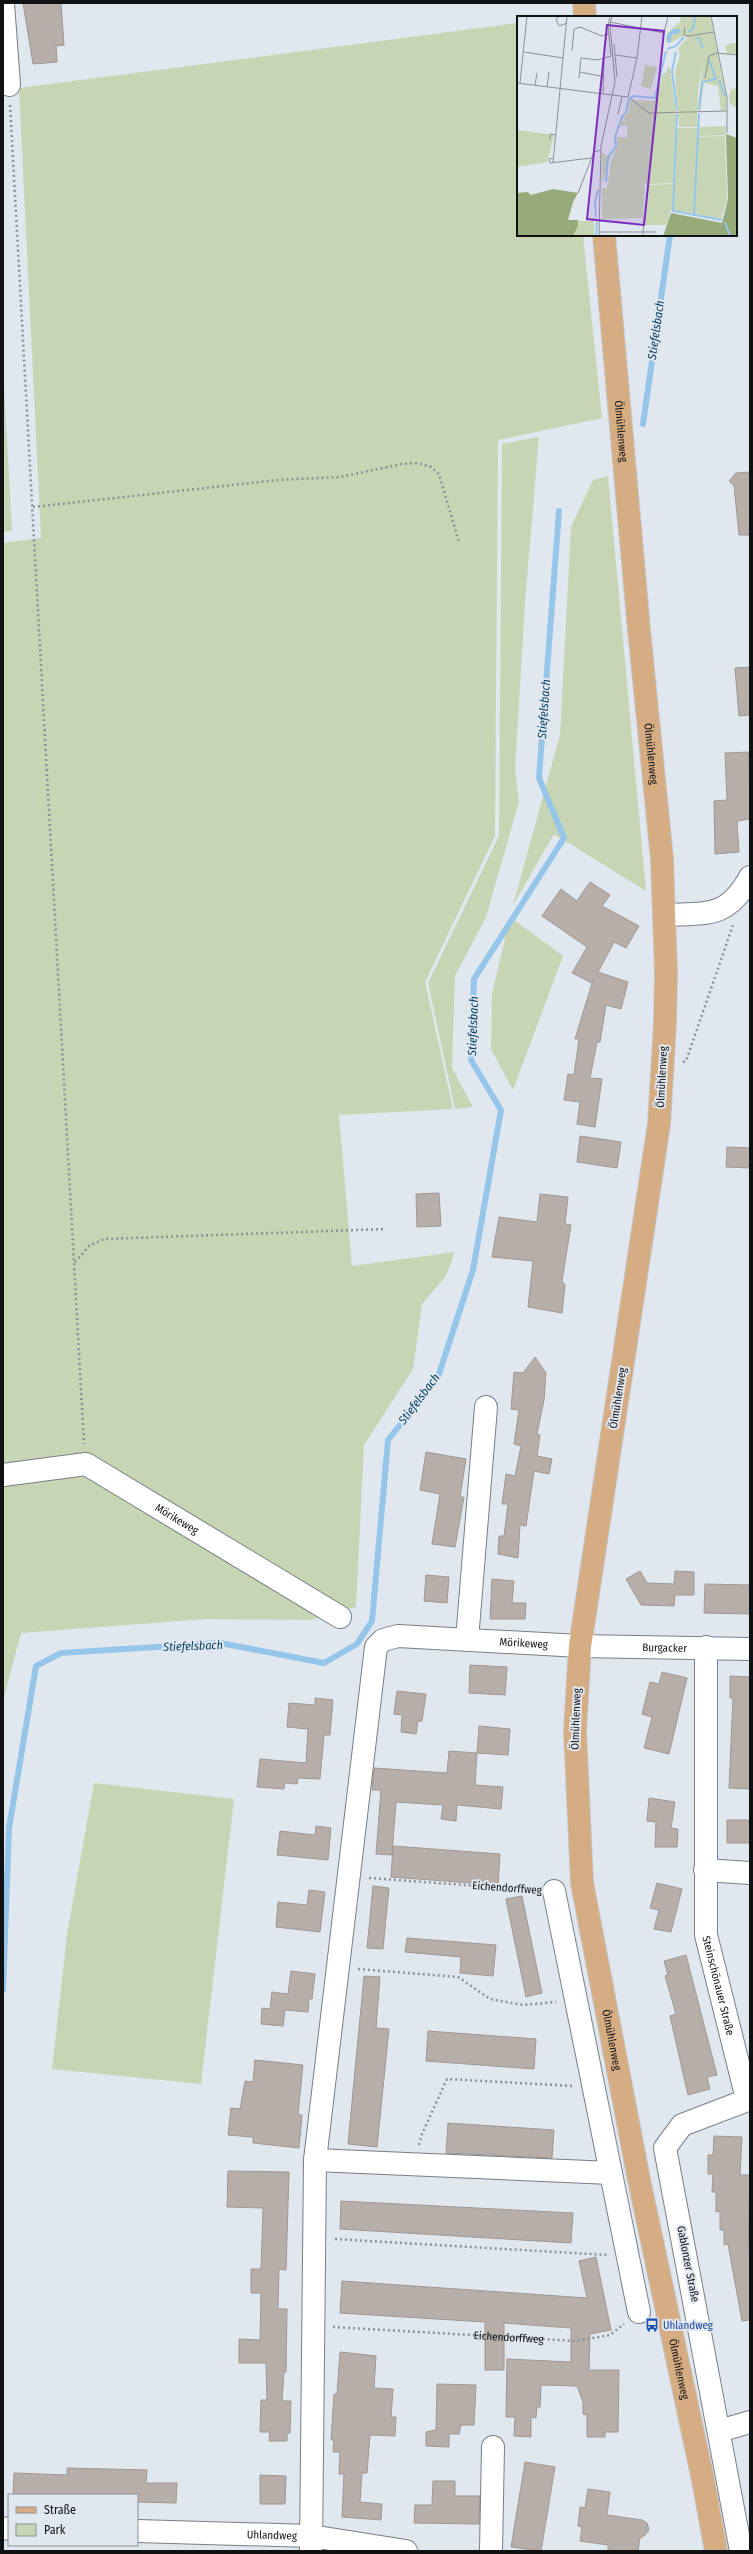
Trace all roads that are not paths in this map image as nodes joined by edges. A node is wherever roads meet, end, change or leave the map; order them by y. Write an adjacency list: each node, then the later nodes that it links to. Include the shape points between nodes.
1 (3, 3): 4 (street)
2 (584, 3): 3 (main road)
3 (585, 16)
4 (9, 85)
5 (604, 236): 7 (main road, Ölmühlenweg, via 662,859)
6 (750, 877): 7 (street, via 741,893 728,906 704,913)
7 (664, 915): 12 (main road, Ölmühlenweg, via 666,972 657,1139)
8 (486, 1407): 11 (street)
9 (3, 1475): 10 (street, Mörikeweg, via 86,1464)
10 (340, 1617)
11 (467, 1640): 12 (street, Mörikeweg); 19 (street, Mörikeweg, via 398,1636 383,1640 376,1647)
12 (580, 1646): 13 (street, Burgacker); 29 (main road, Ölmühlenweg, via 575,1732 582,1884 639,2180)
13 (706, 1647): 14 (street, Burgacker); 15 (street, Steinschönauer Straße)
14 (750, 1649)
15 (705, 1870): 16 (street); 18 (street, Steinschönauer Straße, via 706,1935)
16 (750, 1873)
17 (554, 1891): 20 (street, Eichendorffweg)
18 (748, 2099): 23 (street, Gablonzer Straße, via 682,2125 665,2148)
19 (315, 2160): 20 (street); 26 (street)
20 (611, 2173): 21 (street, Eichendorffweg)
21 (639, 2312)
22 (750, 2422): 23 (street)
23 (719, 2431): 30 (street, Gablonzer Straße)
24 (493, 2447): 28 (street)
25 (138, 2531): 26 (street, Uhlandweg)
26 (311, 2544): 27 (street, Uhlandweg)
27 (406, 2551)
28 (491, 2551)
29 (716, 2551)
30 (741, 2551)

